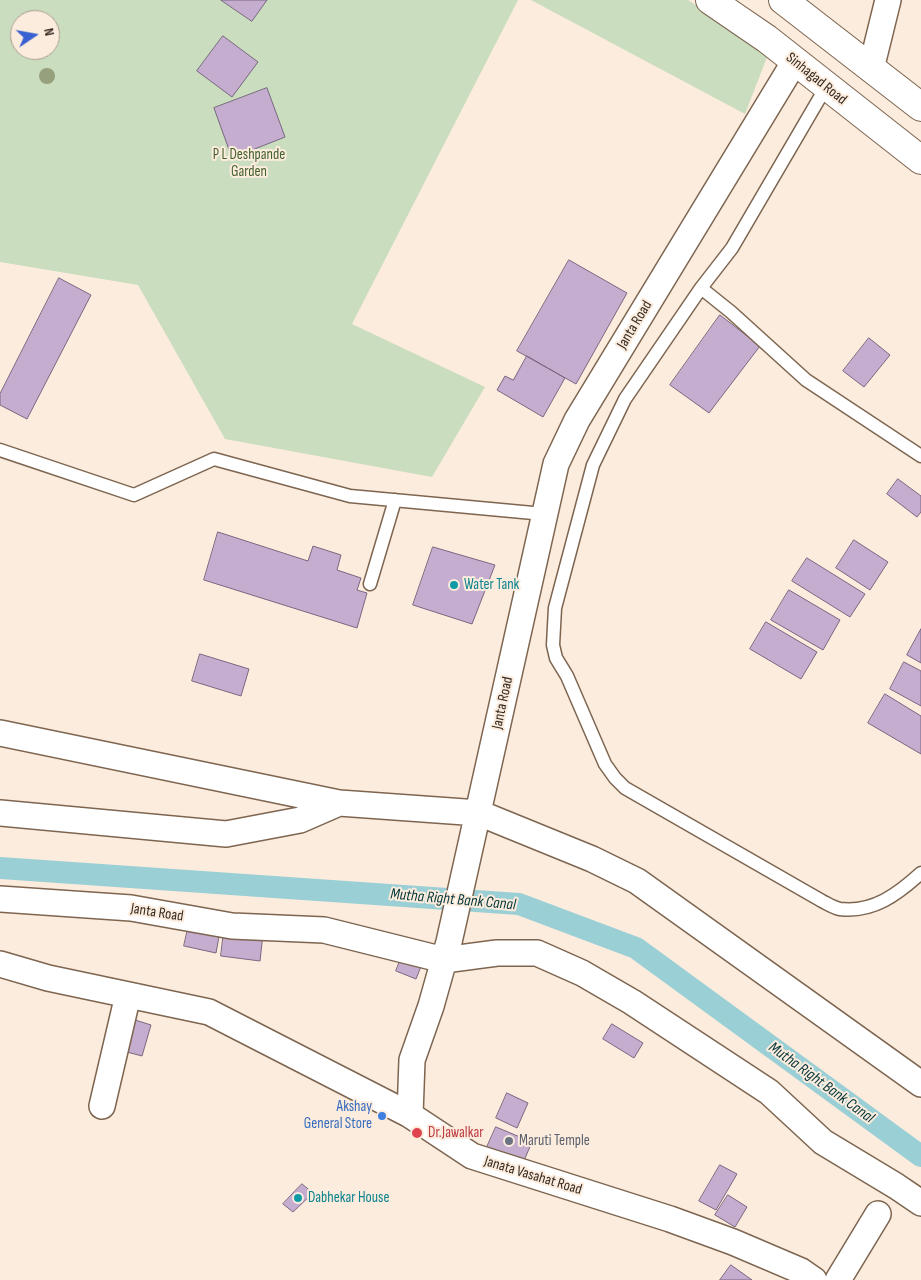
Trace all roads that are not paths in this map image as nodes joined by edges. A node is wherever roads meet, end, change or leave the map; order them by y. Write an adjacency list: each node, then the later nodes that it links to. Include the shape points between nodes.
1 (710, 0): 4 (main road, Sinhagad Road)
2 (784, 0): 5 (main road)
3 (888, 0): 5 (street)
4 (795, 61): 6 (main road, Sinhagad Road); 13 (street, Janta Road, via 577,420 556,464)
5 (872, 69): 7 (main road)
6 (826, 87): 8 (main road, Sinhagad Road); 9 (lane, via 732,248)
7 (921, 107)
8 (921, 160)
9 (701, 288): 11 (lane, via 806,380); 19 (lane, via 626,399 593,465 555,608 552,636 556,658 605,764 625,788 838,908 859,909 879,903 902,890)
10 (0, 450): 12 (lane, via 134,495 214,460 350,496)
11 (921, 456)
12 (395, 500): 13 (lane); 14 (lane)
13 (544, 514): 18 (street, Janta Road)
14 (370, 584)
15 (0, 733): 16 (street)
16 (339, 803): 17 (street, via 300,820 226,834); 18 (street)
17 (0, 813)
18 (476, 822): 21 (street, Janta Road); 24 (street, via 592,859 636,881)
19 (921, 873)
20 (0, 899): 21 (street, Janta Road, via 130,908 232,926 324,930)
21 (446, 951): 26 (street, via 412,1060); 27 (street, via 537,953 582,973 769,1092 823,1142)
22 (0, 964): 23 (street, Janata Vasahat Road)
23 (128, 995): 25 (street); 26 (street, Janata Vasahat Road, via 208,1012)
24 (921, 1084)
25 (102, 1106)
26 (410, 1115): 29 (street, Janata Vasahat Road, via 472,1156 680,1222 801,1271)
27 (921, 1203)
28 (878, 1214): 30 (street)
29 (814, 1280)
30 (838, 1280)

